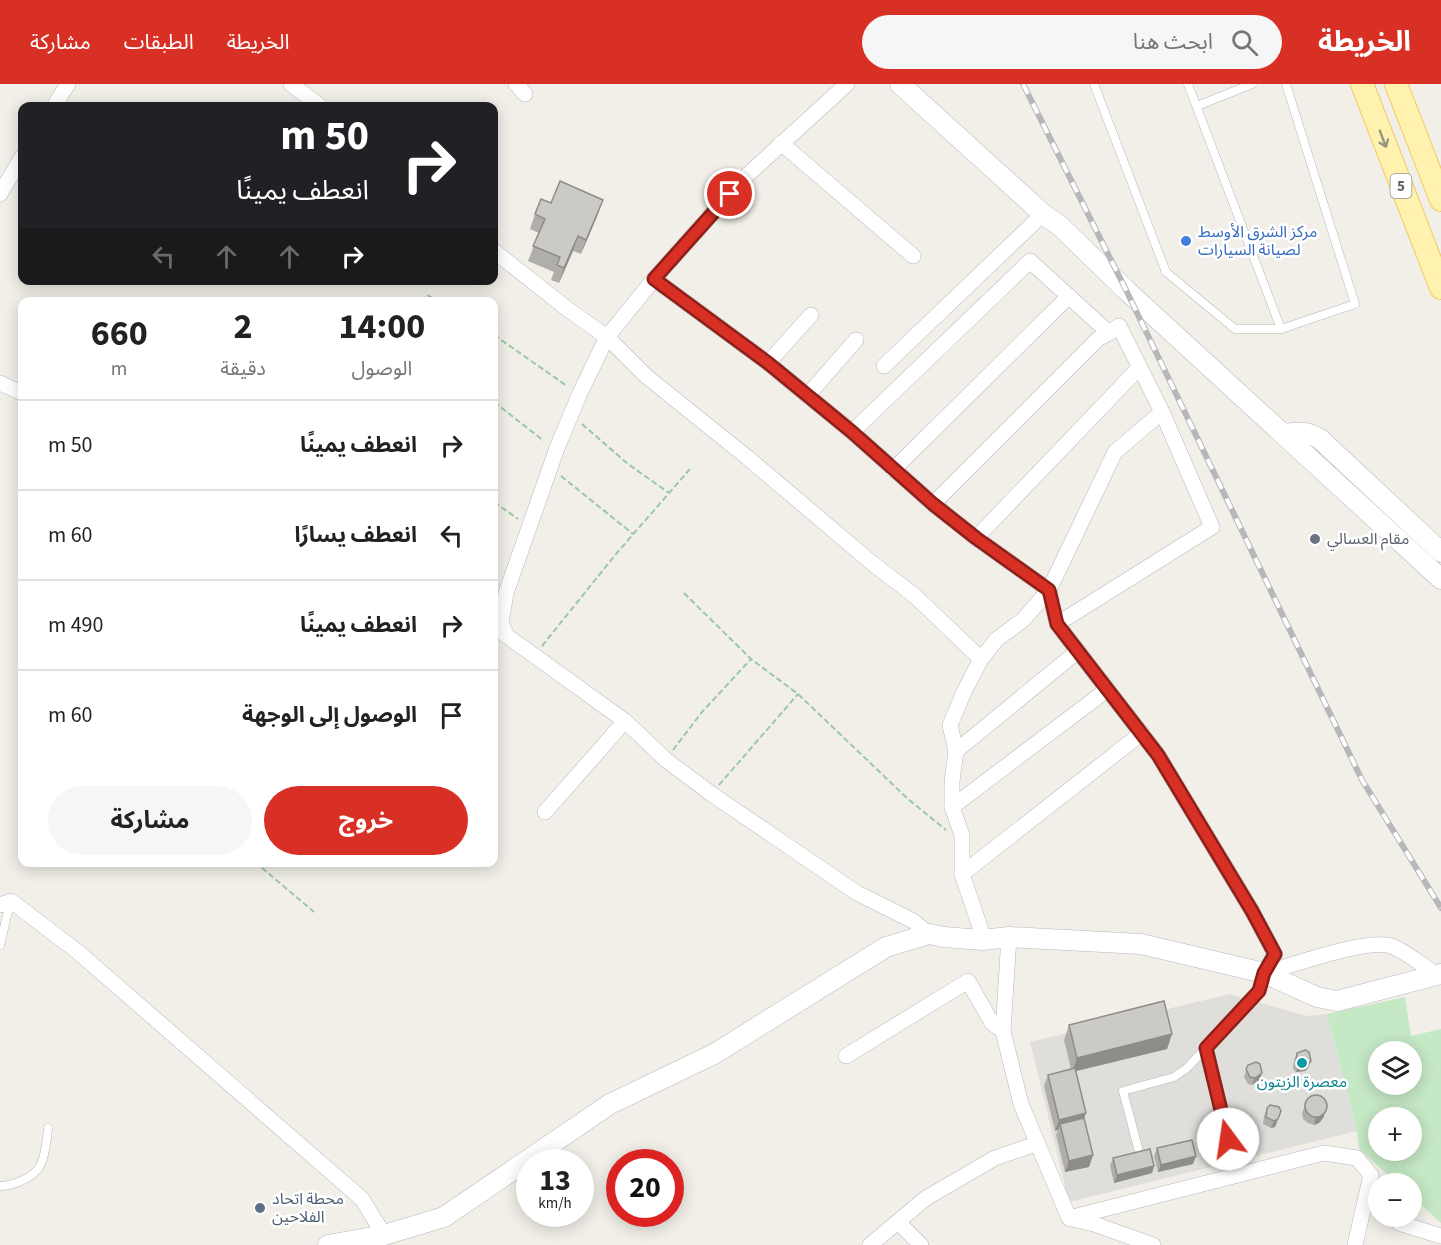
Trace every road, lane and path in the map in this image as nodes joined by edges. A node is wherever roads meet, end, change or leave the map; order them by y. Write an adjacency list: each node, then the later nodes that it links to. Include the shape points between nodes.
1 (68, 84): 11 (street)
2 (291, 84): 12 (street)
3 (847, 84): 14 (street)
4 (900, 84): 18 (street)
5 (1094, 84): 25 (lane, via 1166,272 1235,329)
6 (1188, 84): 13 (lane)
7 (1252, 84): 13 (lane)
8 (1286, 84): 25 (lane, via 1354,304)
9 (1362, 84): 22 (main road, 5, one-way to 22)
10 (1396, 84): 17 (main road, 5)
11 (57, 102)
12 (315, 102)
13 (1197, 106): 25 (lane)
14 (782, 143): 20 (street); 21 (street, via 743,179)
15 (18, 164): 16 (street)
16 (0, 194)
17 (1441, 201)
18 (1042, 214): 31 (street); 41 (street, via 1060,226)
19 (498, 254): 27 (street)
20 (913, 256)
21 (654, 279): 27 (street); 30 (street)
22 (1441, 288)
23 (1069, 296): 26 (street); 40 (street, via 1030,261); 45 (street)
24 (811, 315): 30 (street)
25 (1281, 329)
26 (1109, 333): 32 (street, via 1119,326); 47 (street, via 1098,339)
27 (607, 337): 35 (street); 62 (street, via 646,376 915,596)
28 (498, 338): 35 (path)
29 (856, 340): 36 (street)
30 (768, 363): 36 (street)
31 (884, 366)
32 (1139, 368): 38 (street); 51 (street)
33 (0, 383): 34 (street)
34 (18, 391)
35 (580, 393): 39 (street)
36 (807, 396): 40 (street)
37 (498, 405): 42 (path)
38 (1162, 412): 54 (street, via 1115,452); 56 (street, via 1212,527)
39 (570, 416): 42 (street); 46 (path)
40 (852, 432): 45 (street)
41 (1284, 434): 52 (street, via 1301,432 1320,439); 53 (street)
42 (557, 448): 44 (street)
43 (690, 469): 46 (path)
44 (550, 470): 49 (street); 50 (path)
45 (893, 470): 47 (street)
46 (669, 493): 50 (path)
47 (933, 504): 51 (street)
48 (498, 505): 49 (path)
49 (531, 527): 58 (street, via 506,593 501,623)
50 (633, 534): 60 (path)
51 (976, 538): 54 (street)
52 (1441, 552)
53 (1441, 579)
54 (1049, 590): 56 (street); 62 (street)
55 (684, 593): 61 (path)
56 (1057, 624): 59 (street)
57 (498, 628): 58 (street)
58 (507, 636): 60 (street)
59 (1078, 651): 63 (street); 67 (street)
60 (535, 655): 65 (street)
61 (751, 659): 64 (path); 68 (path, via 702,711)
62 (981, 659): 67 (street, via 950,725)
63 (1108, 689): 66 (street); 70 (street)
64 (798, 694): 69 (path); 72 (path, via 908,799 945,830)
65 (625, 721): 68 (street); 71 (street)
66 (1142, 733): 74 (street); 81 (street, via 1275,954)
67 (956, 751): 70 (street)
68 (666, 760): 69 (street)
69 (712, 795): 77 (street, via 857,893 914,921)
70 (952, 807): 72 (street)
71 (545, 812)
72 (962, 835): 74 (street)
73 (261, 867): 76 (path)
74 (962, 874): 79 (street)
75 (5, 903): 80 (lane); 94 (street, via 78,952 362,1199)
76 (314, 912)
77 (929, 934): 79 (street); 94 (street, via 886,947 714,1054 610,1104 444,1217)
78 (1009, 937): 79 (street); 81 (street, via 1141,944); 83 (street)
79 (982, 940)
80 (0, 945)
81 (1264, 973): 82 (street, via 1317,997 1337,1001); 82 (street, via 1374,945 1393,946); 84 (lane, via 1259,991)
82 (1439, 975)
83 (1003, 1031): 85 (street, via 992,1023 968,981); 88 (street, via 1021,1104)
84 (1206, 1048): 87 (lane); 89 (lane, via 1174,1077 1123,1091)
85 (846, 1056)
86 (48, 1128): 90 (lane, via 39,1169 13,1186)
87 (1228, 1139)
88 (1036, 1144): 91 (street); 92 (street, via 995,1158 926,1198)
89 (1138, 1148)
90 (0, 1186)
91 (1069, 1218): 99 (street); 100 (street, via 1324,1153 1357,1158 1371,1175)
92 (898, 1222): 97 (street); 98 (street)
93 (1412, 1227): 95 (street)
94 (384, 1235): 96 (street)
95 (1441, 1236)
96 (328, 1245)
97 (870, 1245)
98 (921, 1245)
99 (1153, 1245)
100 (1355, 1245)

